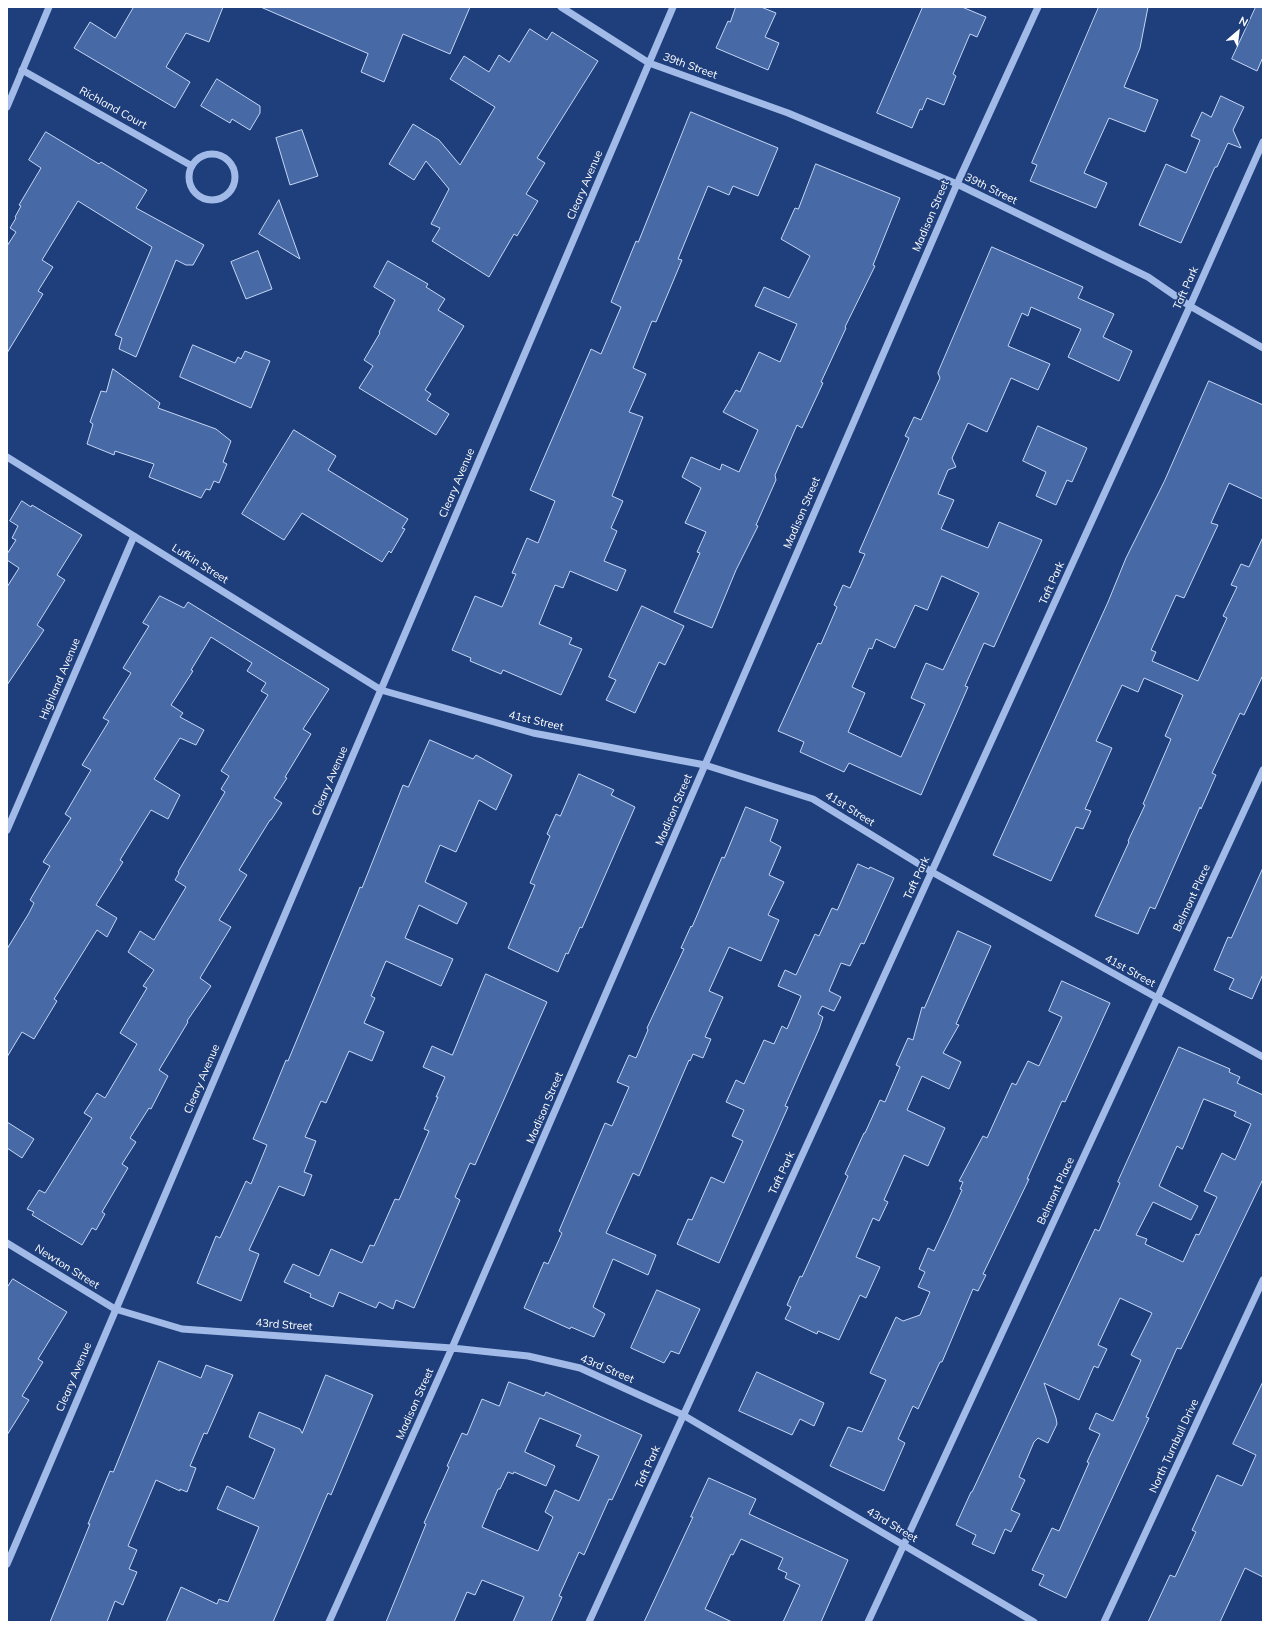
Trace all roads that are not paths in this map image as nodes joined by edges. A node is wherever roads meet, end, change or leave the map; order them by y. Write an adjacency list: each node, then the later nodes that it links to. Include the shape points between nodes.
1 (49, 7): 6 (street)
2 (561, 7): 5 (street, 39th Street)
3 (673, 7): 5 (street, Cleary Avenue)
4 (1038, 7): 10 (street, Madison Street)
5 (649, 63): 10 (street, 39th Street, via 788,113); 15 (street, Cleary Avenue)
6 (22, 70): 7 (street); 9 (street, Richland Court)
7 (7, 107)
8 (1263, 142): 11 (street, Taft Park)
9 (192, 166): 9 (street, via 189,174 190,183 201,197 219,199 232,188 234,170 224,156 206,154 198,158)
10 (957, 184): 11 (street, 39th Street, via 1148,277); 16 (street, Madison Street)
11 (1190, 306): 12 (street, 39th Street); 19 (street, Taft Park)
12 (1263, 348)
13 (7, 457): 14 (street, Lufkin Street)
14 (134, 536): 15 (street, Lufkin Street); 18 (street, Highland Avenue)
15 (381, 690): 16 (street, 41st Street, via 533,733); 24 (street, Cleary Avenue)
16 (705, 765): 19 (street, 41st Street, via 813,799); 25 (street, Madison Street)
17 (1263, 770): 20 (street, Belmont Place)
18 (7, 830)
19 (932, 872): 20 (street, 41st Street); 26 (street, Taft Park)
20 (1157, 999): 21 (street, 41st Street); 27 (street, Belmont Place)
21 (1263, 1057)
22 (7, 1243): 24 (street, Newton Street)
23 (1263, 1280): 33 (street, North Turnbull Drive)
24 (115, 1310): 25 (street, 43rd Street, via 182,1329); 28 (street, Cleary Avenue)
25 (452, 1348): 26 (street, 43rd Street, via 528,1356 580,1368); 29 (street, Madison Street)
26 (683, 1415): 27 (street, 43rd Street); 30 (street, Taft Park)
27 (904, 1545): 31 (street, Belmont Place); 32 (street, 43rd Street)
28 (7, 1564)
29 (329, 1622)
30 (589, 1622)
31 (868, 1622)
32 (1034, 1622)
33 (1104, 1622)

